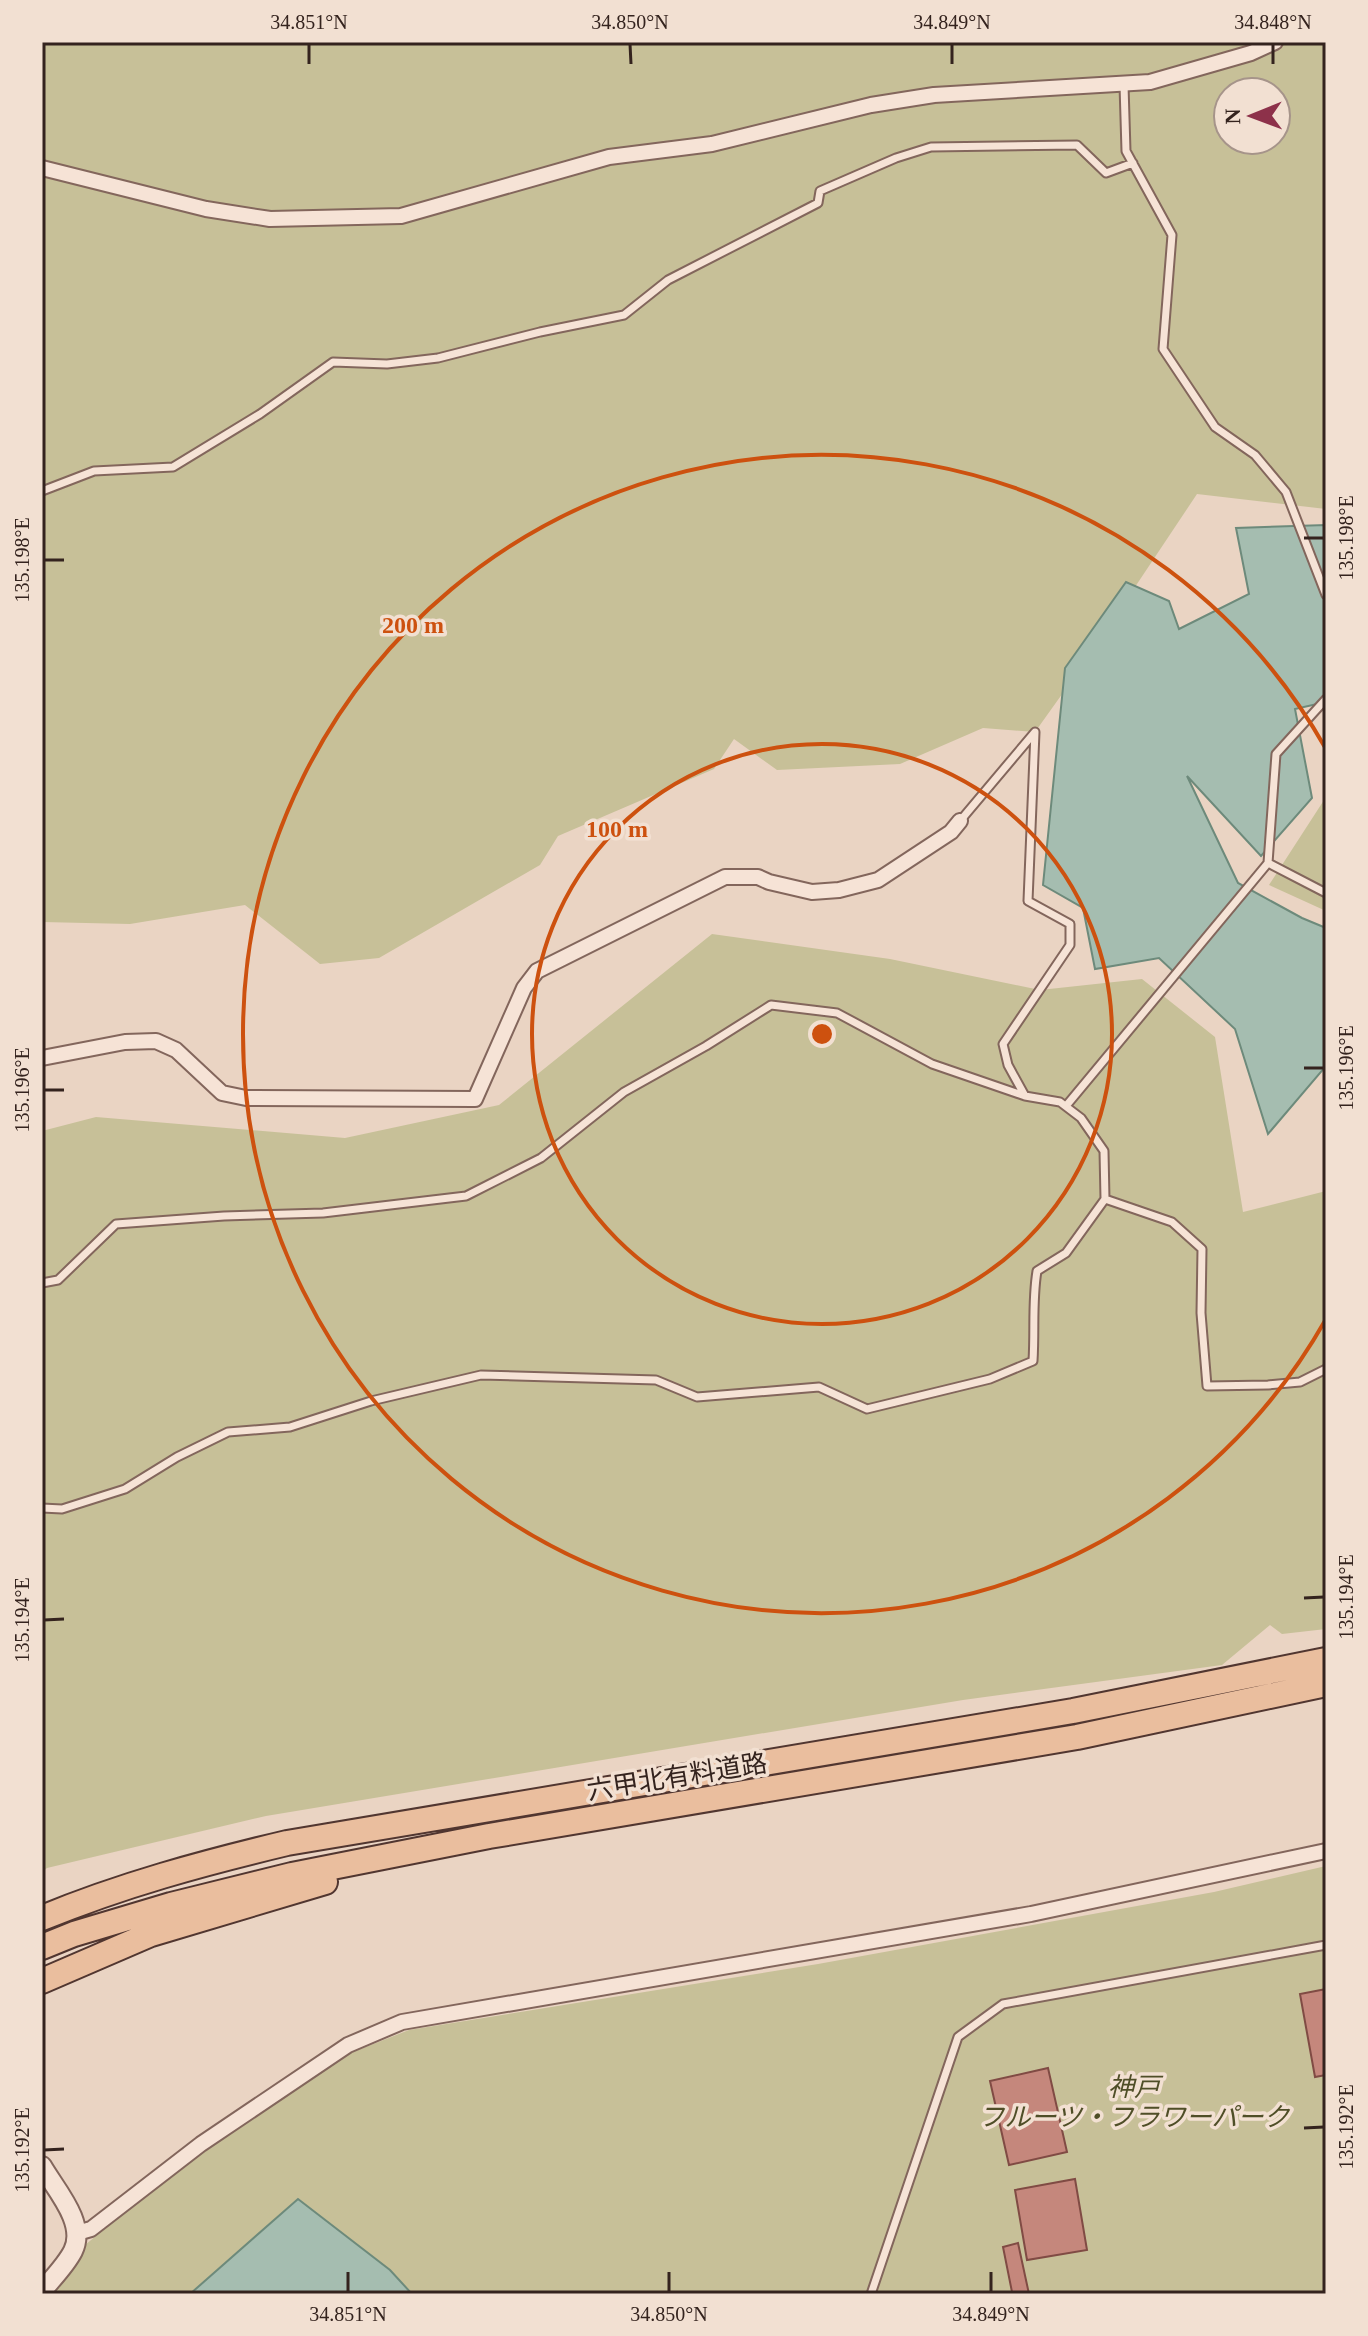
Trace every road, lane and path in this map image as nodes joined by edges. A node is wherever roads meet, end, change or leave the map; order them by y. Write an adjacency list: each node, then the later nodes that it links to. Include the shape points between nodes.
1 (1275, 42): 2 (street, via 1150,82)
2 (1124, 84): 3 (lane, via 1126,151); 4 (street, via 934,95 871,105 712,144 609,157 401,216 270,219 206,209)
3 (1133, 163): 5 (lane, via 1106,173 1077,145 931,147 820,191 818,203 668,280 624,315 438,358 387,364 333,362 173,467 94,471); 6 (lane, via 1172,235 1163,349 1215,427 1255,455 1286,492)
4 (42, 168)
5 (42, 491)
6 (1326, 595)
7 (1326, 699): 9 (lane, via 1276,754)
8 (960, 821): 11 (street, via 878,880 812,892 758,877 725,877 537,971 524,988 475,1099 246,1098 222,1093 176,1050 156,1041); 12 (lane, via 1035,732 1028,901 1070,924 1070,945 1003,1044)
9 (1268, 863): 10 (lane); 13 (lane)
10 (1326, 893)
11 (42, 1058)
12 (1025, 1096): 13 (lane); 15 (lane, via 932,1064 837,1013 771,1005 624,1092 541,1158 466,1196 323,1213 116,1224 58,1280)
13 (1066, 1106): 14 (lane, via 1104,1151)
14 (1105, 1199): 16 (lane, via 1172,1222 1202,1249 1207,1386 1300,1382); 17 (lane, via 1066,1253 1037,1271 1033,1361 990,1379 867,1409 819,1387 697,1397 656,1380 481,1375 290,1427 228,1432 125,1489 62,1509)
15 (42, 1283)
16 (1326, 1369)
17 (42, 1508)
18 (1326, 1660): 22 (main road, 六甲北有料道路, via 1073,1711 287,1843 181,1868)
19 (1326, 1684): 20 (main road, 六甲北有料道路, via 1077,1737)
20 (489, 1836): 26 (main road, 六甲北有料道路, via 262,1882); 27 (main road, via 151,1934)
21 (1326, 1851): 29 (street, via 1031,1914 402,2022 348,2045 201,2144 91,2229)
22 (91, 1898): 23 (main road); 24 (main road, 六甲北有料道路)
23 (42, 1906)
24 (42, 1918)
25 (1326, 1945): 31 (lane, via 1003,2004 958,2037)
26 (42, 1947)
27 (42, 1981)
28 (42, 2166): 29 (street)
29 (77, 2233): 30 (street, via 74,2250)
30 (42, 2291)
31 (871, 2294)

